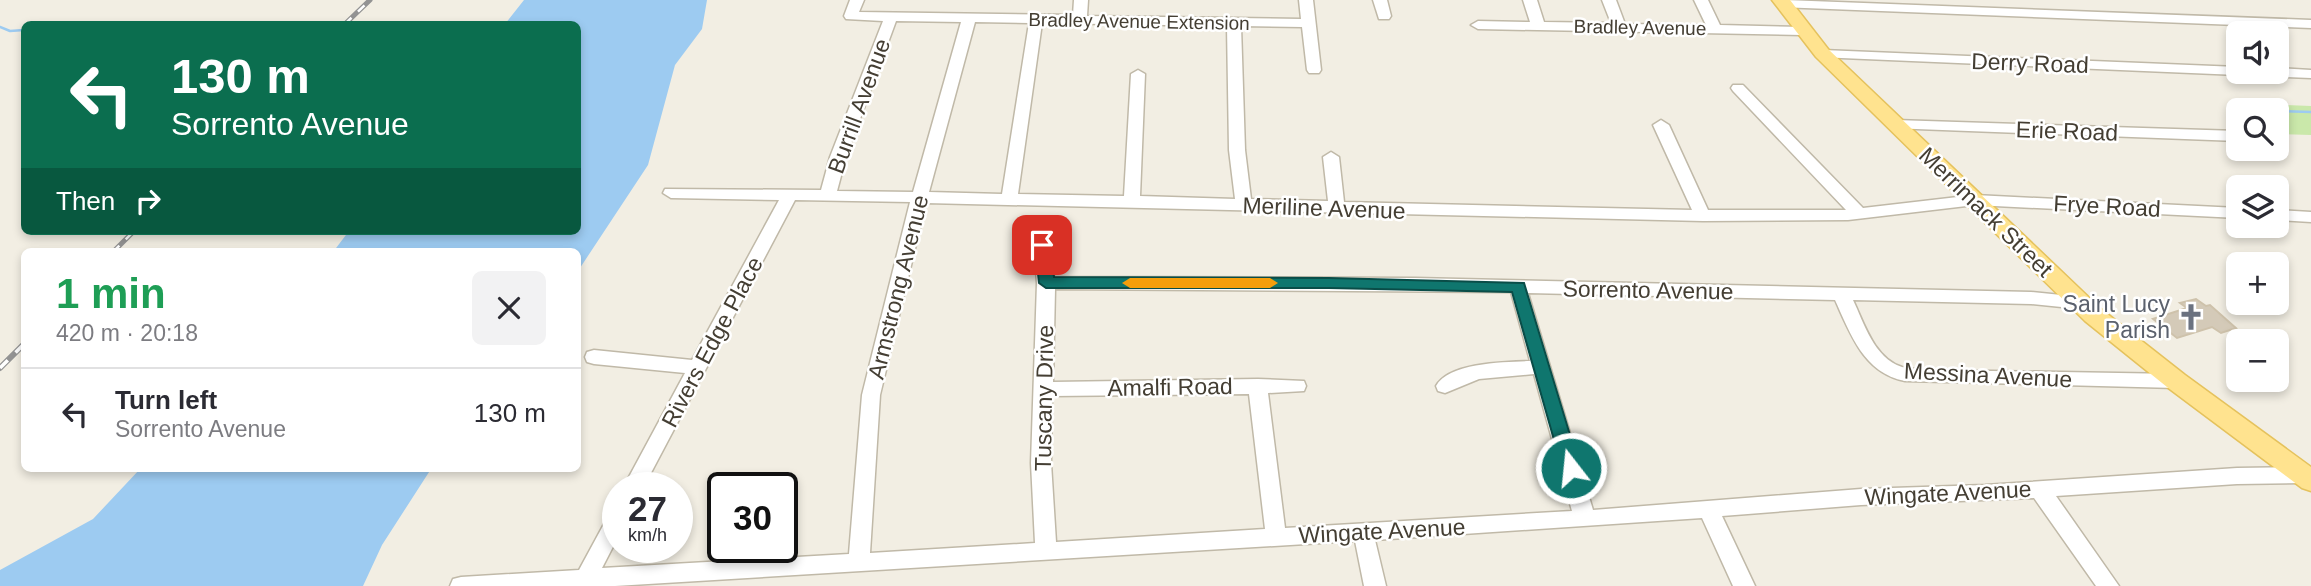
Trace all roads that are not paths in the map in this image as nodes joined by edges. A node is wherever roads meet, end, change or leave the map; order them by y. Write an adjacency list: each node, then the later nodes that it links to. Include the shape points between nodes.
1 (857, 0): 10 (street, via 851,16)
2 (1082, 0): 13 (street)
3 (1306, 0): 15 (street)
4 (1380, 0): 9 (street)
5 (1530, 0): 18 (street)
6 (1609, 0): 19 (street)
7 (1701, 0): 20 (street)
8 (1782, 2): 17 (street); 21 (main road, Merrimack Street)
9 (1384, 16)
10 (891, 17): 11 (street); 35 (street, Burrill Avenue)
11 (969, 18): 12 (street, Bradley Avenue Extension); 36 (street, Armstrong Avenue)
12 (1036, 19): 13 (street, Bradley Avenue Extension); 37 (street)
13 (1080, 20): 14 (street, Bradley Avenue Extension)
14 (1234, 22): 15 (street, Bradley Avenue Extension); 40 (street, via 1234,114)
15 (1308, 23): 23 (street)
16 (1478, 24): 18 (street, Bradley Avenue)
17 (2311, 24)
18 (1538, 26): 19 (street, Bradley Avenue)
19 (1619, 27): 20 (street, Bradley Avenue)
20 (1714, 28): 21 (street, Bradley Avenue)
21 (1802, 31): 22 (main road, Merrimack Street)
22 (1823, 54): 24 (street, Derry Road); 30 (main road, Merrimack Street)
23 (1314, 70)
24 (2226, 71)
25 (2289, 73): 27 (street)
26 (1138, 74): 39 (street)
27 (2311, 74)
28 (1738, 88): 43 (street)
29 (1661, 125): 44 (street)
30 (1895, 125): 31 (street, Erie Road); 38 (main road, Merrimack Street)
31 (2226, 136)
32 (1331, 157): 41 (street)
33 (671, 192): 34 (street, Meriline Avenue)
34 (790, 195): 35 (street, Meriline Avenue); 53 (street, Rivers Edge Place)
35 (827, 196): 36 (street, Meriline Avenue)
36 (920, 197): 37 (street, Meriline Avenue); 69 (street, Armstrong Avenue, via 871,395)
37 (1009, 200): 39 (street, Meriline Avenue)
38 (1975, 200): 42 (street, Frye Road); 43 (street, Meriline Avenue); 51 (main road, Merrimack Street)
39 (1132, 201): 40 (street, Meriline Avenue)
40 (1244, 205): 41 (street, Meriline Avenue)
41 (1337, 207): 44 (street, Meriline Avenue)
42 (2226, 212)
43 (1860, 214): 44 (street, Meriline Avenue)
44 (1703, 216)
45 (2289, 216): 46 (street)
46 (2311, 217)
47 (1042, 245): 48 (street, Tuscany Drive)
48 (1046, 283): 49 (street, Sorrento Avenue); 59 (street, Tuscany Drive)
49 (1518, 287): 50 (street, Sorrento Avenue); 54 (street)
50 (1842, 295): 51 (street, Sorrento Avenue); 55 (street, Messina Avenue, via 1870,352 1899,373)
51 (2081, 303): 55 (main road, Merrimack Street)
52 (594, 357): 53 (street)
53 (698, 367): 60 (street, Rivers Edge Place)
54 (1541, 367): 58 (street, via 1475,371); 64 (street)
55 (2176, 381): 61 (main road, Merrimack Street)
56 (1258, 386): 57 (street, Amalfi Road); 59 (street, Amalfi Road); 66 (street)
57 (1297, 386)
58 (1445, 386)
59 (1043, 389): 68 (street, Tuscany Drive)
60 (642, 472)
61 (2307, 478): 62 (street, Wingate Avenue, via 2225,477)
62 (2039, 488): 63 (street, Wingate Avenue); 74 (street)
63 (1708, 509): 64 (street, Wingate Avenue); 73 (street)
64 (1585, 519): 65 (street, Wingate Avenue)
65 (1363, 532): 66 (street, Wingate Avenue); 72 (street)
66 (1276, 537): 68 (street, Wingate Avenue)
67 (602, 547): 70 (street)
68 (1046, 551): 69 (street, Wingate Avenue)
69 (859, 562): 70 (street, Wingate Avenue)
70 (585, 579): 71 (street, Wingate Avenue)
71 (461, 586)
72 (1376, 586)
73 (1744, 586)
74 (2108, 586)

